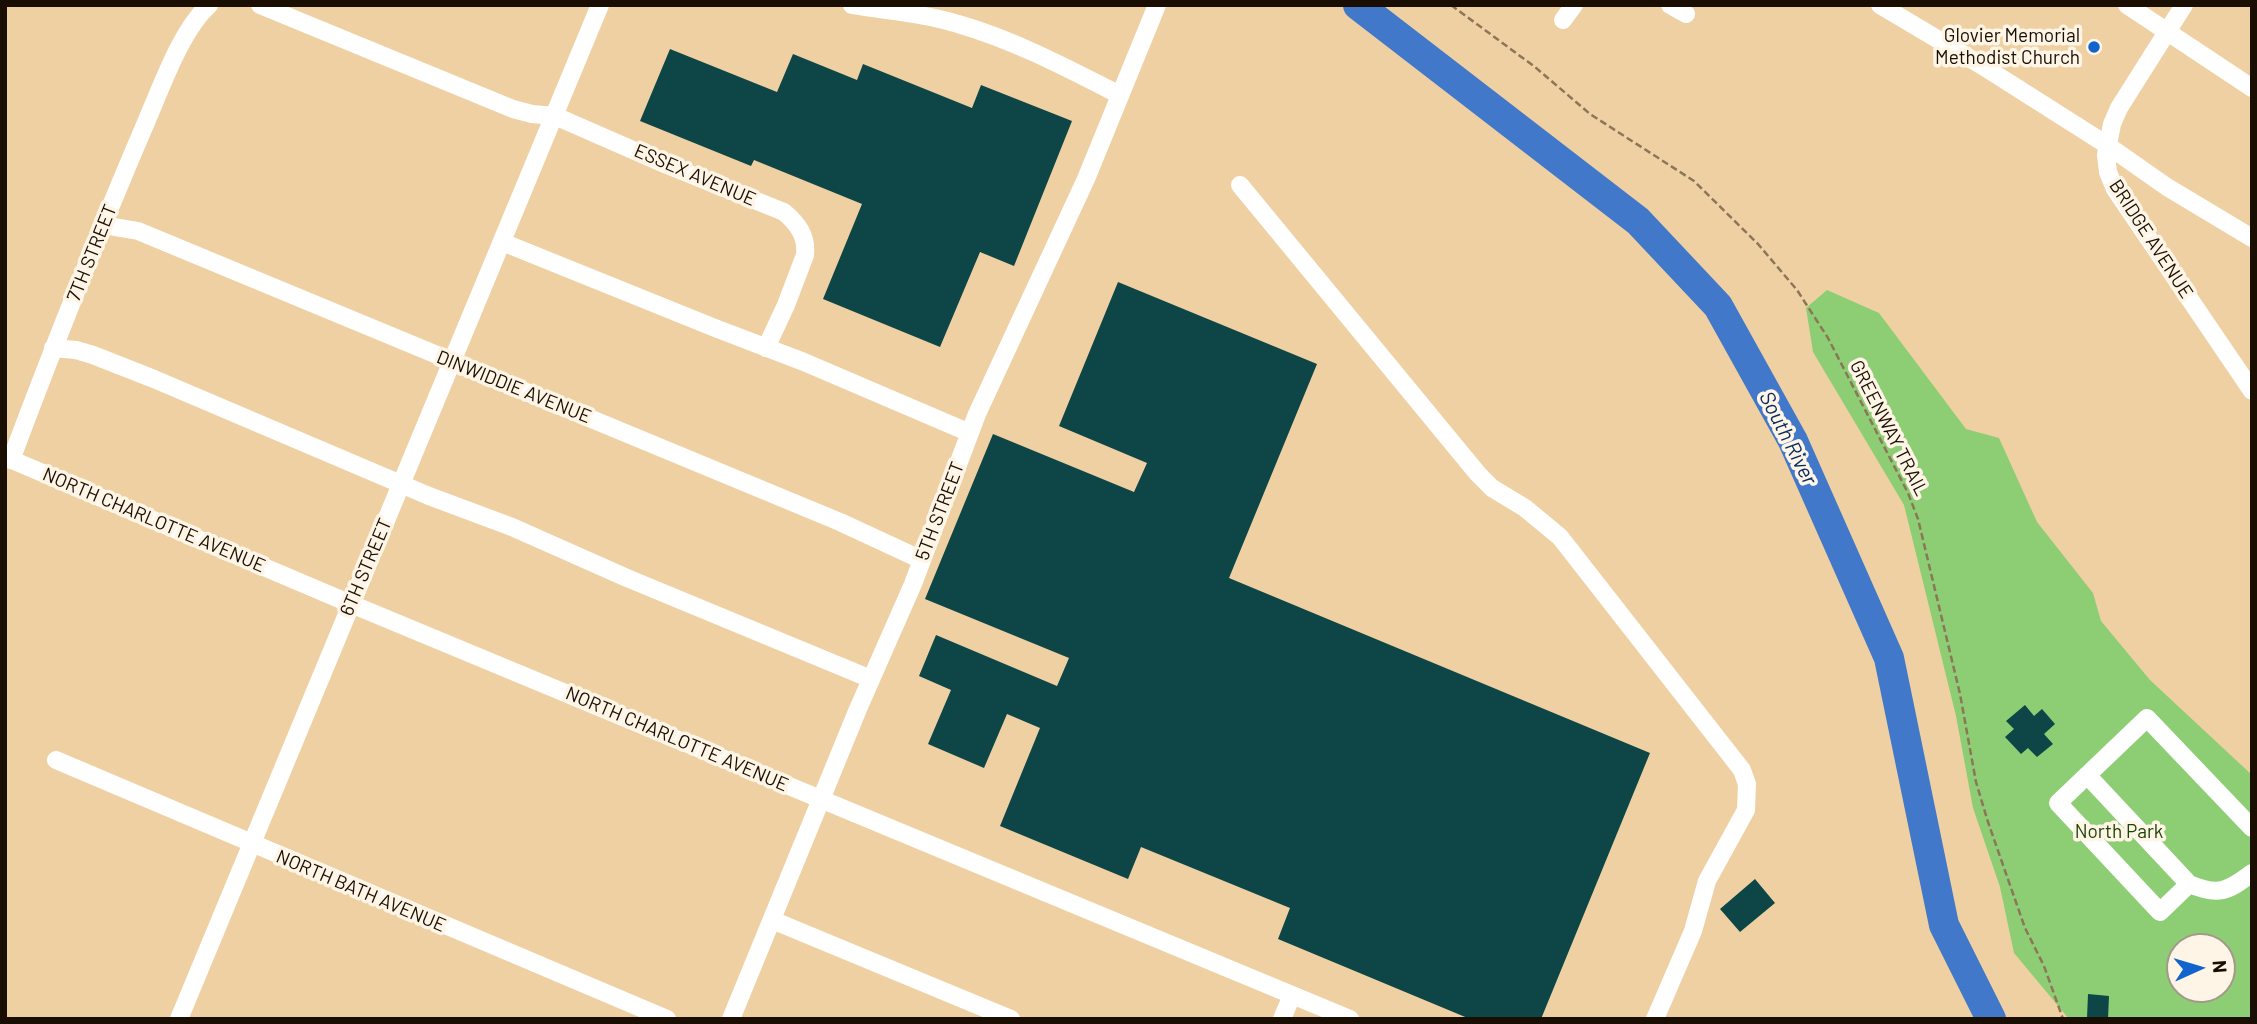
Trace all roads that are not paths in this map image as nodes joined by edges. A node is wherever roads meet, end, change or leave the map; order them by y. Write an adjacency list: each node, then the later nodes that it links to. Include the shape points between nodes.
1 (209, 5): 17 (street, 7TH STREET, via 180,49)
2 (260, 5): 14 (street, ESSEX AVENUE, via 513,109)
3 (600, 5): 14 (street, 6TH STREET)
4 (852, 5): 13 (street, via 956,23 1055,62)
5 (1157, 5): 13 (street, 5TH STREET)
6 (1670, 5): 10 (street)
7 (1880, 5): 15 (street)
8 (2127, 5): 11 (street)
9 (2184, 5): 11 (street, BRIDGE AVENUE)
10 (1686, 14)
11 (2167, 32): 12 (street); 15 (street, BRIDGE AVENUE, via 2119,108)
12 (2252, 88)
13 (1119, 95): 24 (street, 5TH STREET, via 1086,179)
14 (555, 116): 19 (street, 6TH STREET); 21 (street, ESSEX AVENUE, via 784,212 795,221 805,241 805,254)
15 (2107, 145): 18 (street); 23 (street, BRIDGE AVENUE, via 2108,172 2115,188)
16 (1240, 185): 45 (street, via 1478,474 1560,537 1742,770 1747,784 1746,810 1707,881 1693,930)
17 (103, 225): 20 (street, 7TH STREET); 22 (street, DINWIDDIE AVENUE, via 138,231)
18 (2252, 238)
19 (502, 242): 21 (street); 22 (street, 6TH STREET)
20 (53, 348): 25 (street, 7TH STREET); 26 (street, via 93,355)
21 (766, 348): 24 (street)
22 (452, 362): 26 (street, 6TH STREET); 27 (street, DINWIDDIE AVENUE)
23 (2252, 391)
24 (970, 433): 27 (street, 5TH STREET)
25 (8, 458): 28 (street, NORTH CHARLOTTE AVENUE)
26 (401, 484): 28 (street, 6TH STREET); 29 (street)
27 (922, 559): 29 (street, 5TH STREET)
28 (351, 604): 32 (street, NORTH CHARLOTTE AVENUE); 34 (street, 6TH STREET)
29 (871, 679): 32 (street, 5TH STREET)
30 (56, 761): 34 (street, NORTH BATH AVENUE)
31 (2087, 775): 33 (street, via 2147,718); 36 (street); 36 (street, via 2058,803 2085,832 2160,912)
32 (822, 800): 37 (street, 5TH STREET); 38 (street, NORTH CHARLOTTE AVENUE)
33 (2252, 828)
34 (250, 844): 39 (street, 6TH STREET); 40 (street, NORTH BATH AVENUE)
35 (2252, 873): 36 (street, via 2224,890 2208,892)
36 (2189, 884)
37 (772, 920): 41 (street, 5TH STREET); 42 (street)
38 (1292, 995): 43 (street); 44 (street, NORTH CHARLOTTE AVENUE)
39 (179, 1019)
40 (667, 1019)
41 (731, 1019)
42 (1011, 1019)
43 (1282, 1019)
44 (1349, 1019)
45 (1655, 1019)

